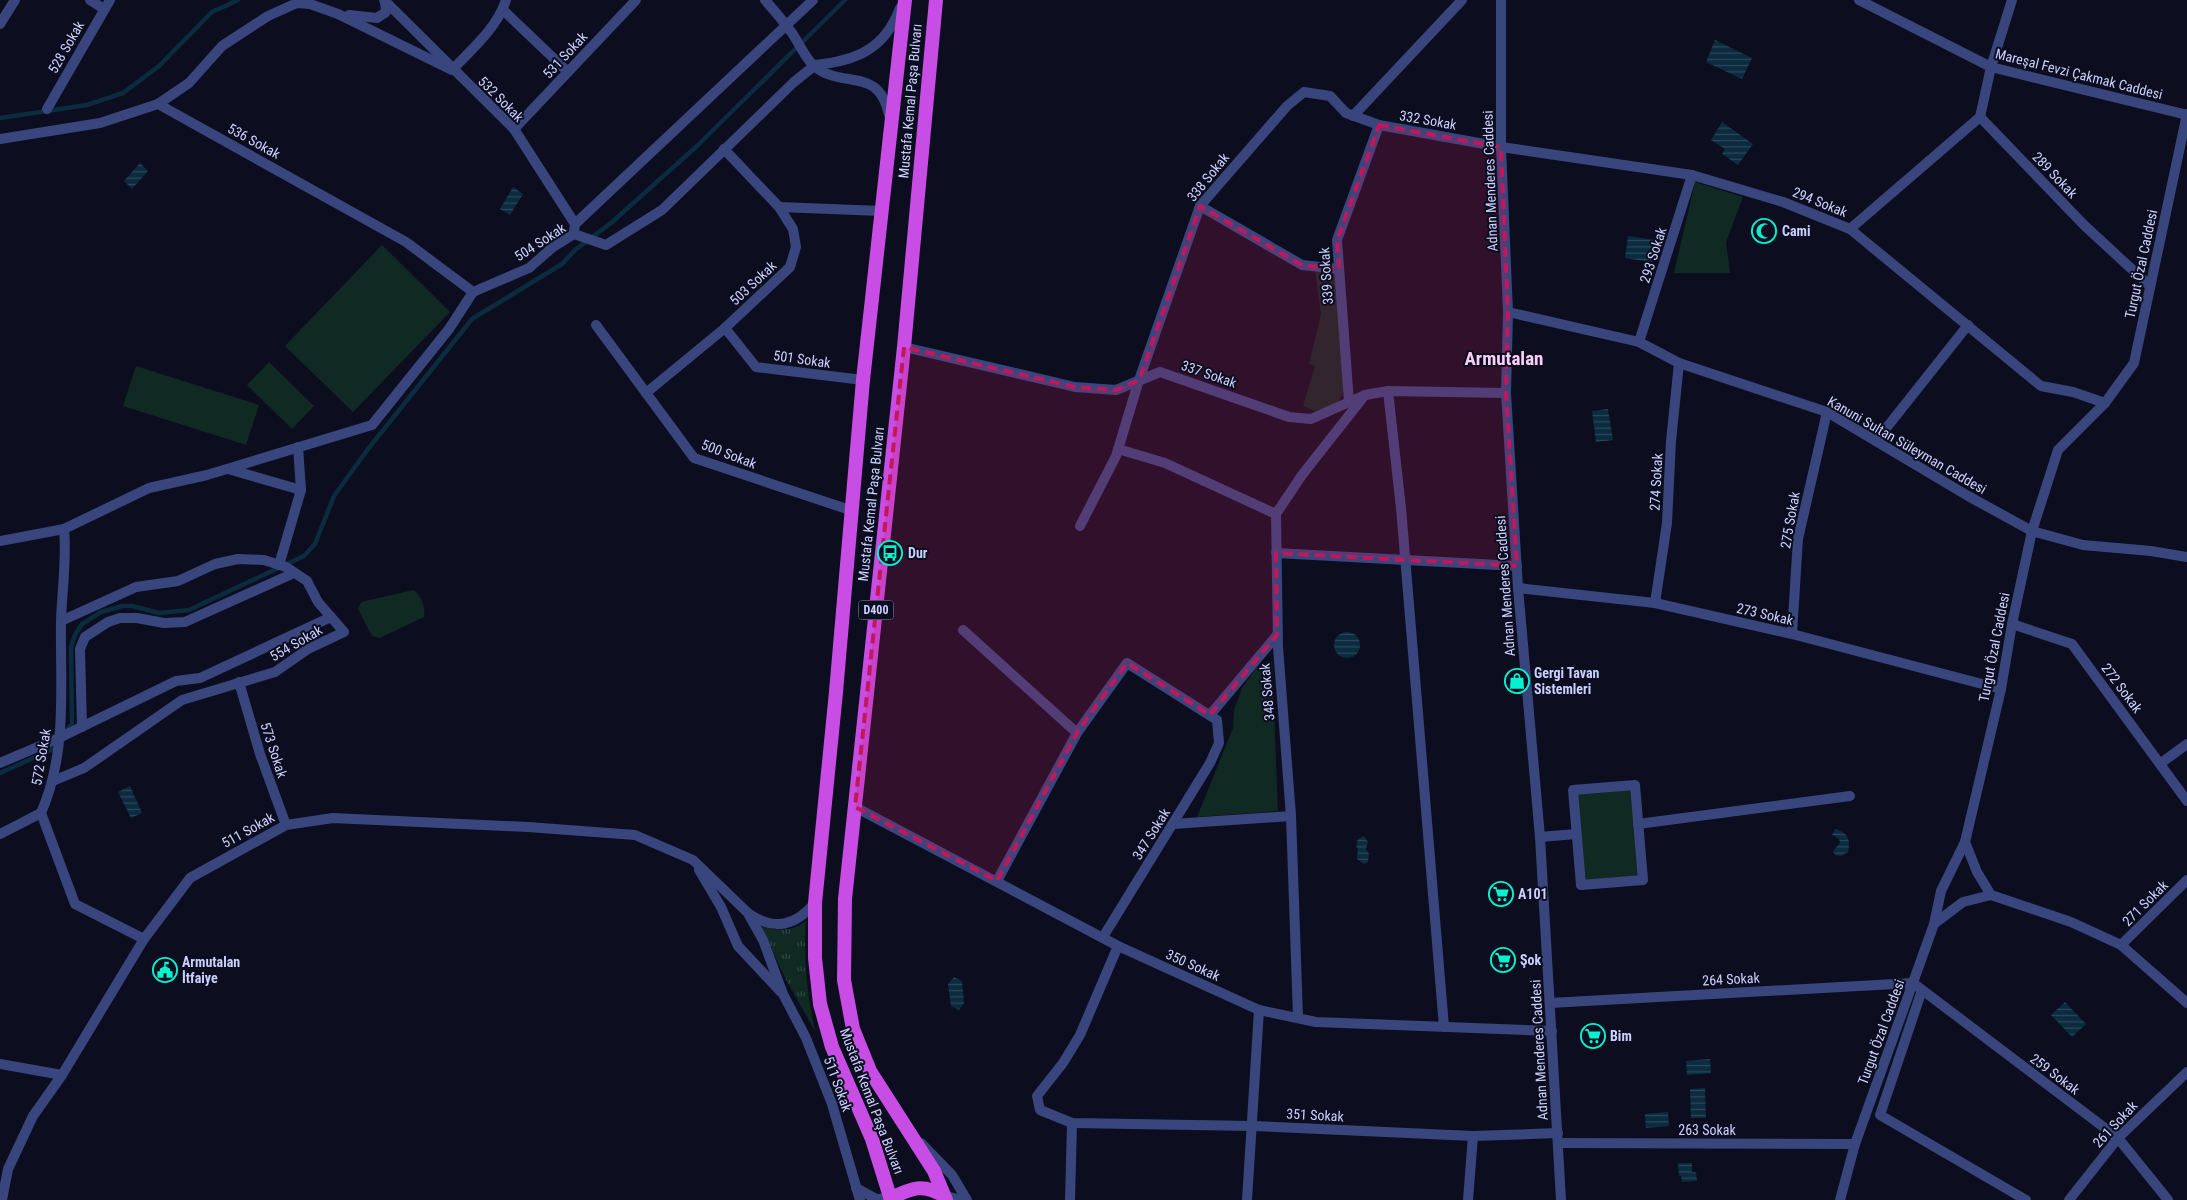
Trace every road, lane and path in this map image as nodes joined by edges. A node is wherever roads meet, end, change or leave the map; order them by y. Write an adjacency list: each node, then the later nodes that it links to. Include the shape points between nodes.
1 (15, 0): 16 (street)
2 (90, 0): 13 (street)
3 (636, 0): 21 (street, 531 Sokak)
4 (766, 0): 17 (street)
5 (813, 0): 17 (street)
6 (904, 0): 18 (street, via 895,22 877,45 866,53); 27 (highway, Mustafa Kemal Paşa Bulvarı / D400)
7 (936, 0): 47 (highway, Mustafa Kemal Paşa Bulvarı / D400)
8 (1462, 0): 25 (street)
9 (1501, 0): 31 (street, Adnan Menderes Caddesi)
10 (1859, 0): 19 (street, Mareşal Fevzi Çakmak Caddesi)
11 (2012, 0): 19 (street)
12 (385, 1): 15 (street, via 386,12 377,18); 20 (street, 532 Sokak)
13 (107, 5): 23 (street, 528 Sokak)
14 (504, 5): 20 (street, via 487,32); 21 (street)
15 (338, 14): 20 (street); 22 (street, via 297,3 268,16 222,46 189,83)
16 (0, 24)
17 (787, 26): 18 (street); 37 (street)
18 (814, 66): 27 (street, via 832,75 871,84 886,101); 32 (street, 504 Sokak)
19 (1991, 67): 24 (street, Mareşal Fevzi Çakmak Caddesi); 26 (street)
20 (452, 70): 29 (street, 532 Sokak)
21 (568, 72): 29 (street, 531 Sokak)
22 (158, 104): 30 (street, via 100,123); 41 (street, 536 Sokak, via 406,242)
23 (47, 108)
24 (2187, 114): 40 (street, Turgut Özal Caddesi)
25 (1353, 116): 28 (street, 338 Sokak); 34 (street, 338 Sokak, via 1330,96 1304,92 1287,106)
26 (1980, 118): 38 (street); 40 (street, 289 Sokak, via 2084,225)
27 (891, 123): 36 (highway, Mustafa Kemal Paşa Bulvarı / D400)
28 (1380, 125): 31 (street, 332 Sokak); 39 (street, 339 Sokak, via 1336,240)
29 (514, 129): 37 (street, 532 Sokak)
30 (0, 140)
31 (1501, 147): 33 (street, 294 Sokak); 42 (street, Adnan Menderes Caddesi)
32 (724, 149): 35 (street, 503 Sokak); 37 (street, 504 Sokak, via 662,210 606,245)
33 (1692, 176): 38 (street, 294 Sokak, via 1783,202); 46 (street, 293 Sokak)
34 (1200, 206): 39 (street, via 1302,265); 50 (street, 338 Sokak)
35 (779, 207): 36 (street); 45 (street, 503 Sokak, via 793,229 796,247 790,267)
36 (880, 212): 49 (highway, Mustafa Kemal Paşa Bulvarı / D400)
37 (574, 229): 41 (street, 504 Sokak, via 529,268)
38 (1850, 229): 44 (street, 294 Sokak)
39 (1339, 269): 55 (street, 339 Sokak)
40 (2150, 286): 56 (street, Turgut Özal Caddesi, via 2134,363)
41 (473, 292): 59 (street, via 449,329 372,425)
42 (1508, 312): 46 (street, Kanuni Sultan Süleyman Caddesi); 53 (street, Adnan Menderes Caddesi)
43 (596, 325): 51 (street, 500 Sokak)
44 (1968, 325): 56 (street, 294 Sokak, via 2041,386 2074,392); 58 (street)
45 (725, 328): 49 (street, 501 Sokak, via 756,367); 51 (street, 503 Sokak)
46 (1639, 342): 48 (street, Kanuni Sultan Süleyman Caddesi)
47 (904, 347): 50 (street, 337 Sokak, via 1075,387 1116,390); 95 (highway, Mustafa Kemal Paşa Bulvarı / D400)
48 (1679, 363): 57 (street, Kanuni Sultan Süleyman Caddesi); 76 (street, 274 Sokak, via 1671,441 1668,523)
49 (863, 380): 63 (highway, Mustafa Kemal Paşa Bulvarı / D400)
50 (1139, 380): 55 (street, 337 Sokak, via 1160,372 1289,417 1311,419); 60 (street, 338 Sokak)
51 (646, 392): 63 (street, 500 Sokak, via 694,458)
52 (1388, 392): 53 (street, 337 Sokak); 54 (street, 337 Sokak); 71 (street)
53 (1506, 393): 73 (street, Adnan Menderes Caddesi)
54 (1365, 395): 55 (street, 337 Sokak); 64 (street, via 1302,474)
55 (1350, 402)
56 (2105, 403): 67 (street, Turgut Özal Caddesi, via 2058,450)
57 (1826, 412): 58 (street, Kanuni Sultan Süleyman Caddesi); 81 (street, 275 Sokak, via 1798,539)
58 (1876, 441): 67 (street, Kanuni Sultan Süleyman Caddesi)
59 (298, 447): 61 (street); 62 (street)
60 (1118, 449): 64 (street, via 1166,463); 65 (street, 338 Sokak)
61 (228, 469): 62 (street); 66 (street, via 149,488)
62 (302, 490): 72 (street)
63 (853, 511): 109 (highway, Mustafa Kemal Paşa Bulvarı / D400)
64 (1276, 514): 69 (street, 348 Sokak)
65 (1080, 526)
66 (64, 529): 68 (street); 78 (street, 572 Sokak)
67 (2032, 531): 70 (street, Kanuni Sultan Süleyman Caddesi, via 2083,545); 79 (street, Turgut Özal Caddesi)
68 (0, 542)
69 (1276, 553): 71 (street); 82 (street, 348 Sokak)
70 (2187, 557)
71 (1405, 559): 73 (street); 122 (street)
72 (280, 565): 74 (street, 554 Sokak); 78 (street, 554 Sokak, via 264,560 238,559 215,564 178,581 136,587)
73 (1517, 566): 75 (street, Adnan Menderes Caddesi)
74 (294, 573): 77 (street, 554 Sokak, via 307,582 318,602); 86 (street, via 185,622 120,618 85,637 80,649)
75 (1518, 588): 76 (street, 273 Sokak); 103 (street, Adnan Menderes Caddesi)
76 (1656, 603): 81 (street, 273 Sokak)
77 (332, 616): 83 (street, 554 Sokak, via 344,632 308,649 275,672); 86 (street, via 200,678 176,681)
78 (61, 621): 88 (street, 572 Sokak)
79 (2012, 624): 84 (street, Turgut Özal Caddesi); 91 (street, 272 Sokak, via 2072,644)
80 (963, 630): 87 (street)
81 (1792, 634): 84 (street, 273 Sokak)
82 (1278, 635): 85 (street); 97 (street, 348 Sokak)
83 (238, 682): 92 (street, 554 Sokak, via 182,700 84,768); 100 (street, 573 Sokak)
84 (2000, 689): 104 (street, Turgut Özal Caddesi)
85 (1210, 715): 87 (street, via 1127,664); 98 (street, 347 Sokak, via 1218,720 1219,743)
86 (82, 727): 88 (street)
87 (1077, 733): 107 (street)
88 (61, 737): 90 (street); 92 (street, 572 Sokak)
89 (2187, 744): 91 (street)
90 (0, 763)
91 (2161, 763): 94 (street, 272 Sokak)
92 (53, 781): 96 (street, 572 Sokak)
93 (1850, 796): 99 (street)
94 (2187, 801)
95 (855, 807): 107 (street, 350 Sokak); 129 (highway, Mustafa Kemal Paşa Bulvarı / D400, via 845,899 844,980 853,1029 870,1071)
96 (41, 813): 101 (street); 113 (street, via 75,904)
97 (1291, 816): 98 (street); 121 (street, 348 Sokak)
98 (1173, 824): 112 (street, 347 Sokak)
99 (1638, 824): 102 (street, via 1635,785 1573,790); 102 (street, via 1643,880 1581,886)
100 (286, 825): 105 (street, 511 Sokak, via 333,818 634,835); 113 (street, 511 Sokak, via 190,878)
101 (0, 834)
102 (1576, 834): 103 (street)
103 (1540, 837): 118 (street, Adnan Menderes Caddesi)
104 (1965, 842): 108 (street); 111 (street, Turgut Özal Caddesi, via 1941,891)
105 (693, 860): 110 (street, 511 Sokak); 117 (street, 511 Sokak, via 721,907 738,946)
106 (2187, 880): 114 (street, 271 Sokak)
107 (997, 881): 112 (street, 350 Sokak)
108 (1991, 895): 111 (street, via 1963,902); 114 (street, via 2071,922)
109 (815, 903): 110 (street, 511 Sokak, via 804,916 780,924 758,920); 136 (highway, Mustafa Kemal Paşa Bulvarı / D400, via 815,958 820,1004 832,1047 872,1139)
110 (749, 914): 117 (street, 511 Sokak, via 763,940)
111 (1934, 924): 116 (street, Turgut Özal Caddesi)
112 (1103, 937): 115 (street, 350 Sokak)
113 (144, 940): 126 (street, 511 Sokak)
114 (2121, 945): 119 (street)
115 (1118, 946): 120 (street, 350 Sokak); 127 (street, via 1080,1035 1037,1096 1040,1110)
116 (1918, 986): 118 (street, 264 Sokak); 132 (street, 259 Sokak); 133 (street, Turgut Özal Caddesi); 146 (street, via 1880,1114)
117 (783, 994): 134 (street, 511 Sokak, via 806,1038 832,1104)
118 (1550, 1003): 123 (street, Adnan Menderes Caddesi)
119 (2187, 1003)
120 (1259, 1010): 121 (street, 350 Sokak); 128 (street)
121 (1298, 1017): 122 (street, 350 Sokak, via 1316,1022)
122 (1444, 1027): 123 (street, 350 Sokak)
123 (1552, 1031): 131 (street, Adnan Menderes Caddesi)
124 (0, 1064): 126 (street)
125 (2187, 1072): 132 (street, 261 Sokak)
126 (62, 1075): 137 (street, 511 Sokak, via 33,1116 8,1169)
127 (1072, 1123): 128 (street, 351 Sokak); 141 (street)
128 (1253, 1126): 130 (street, 351 Sokak); 142 (street)
129 (908, 1129): 135 (highway, Mustafa Kemal Paşa Bulvarı / D400, via 934,1171); 140 (street, via 952,1175)
130 (1474, 1136): 131 (street, 351 Sokak); 143 (street)
131 (1558, 1138): 133 (street, 263 Sokak); 144 (street, Adnan Menderes Caddesi)
132 (2118, 1138): 147 (street, 261 Sokak); 148 (street, 259 Sokak)
133 (1855, 1144): 145 (street, Turgut Özal Caddesi)
134 (856, 1188): 136 (street, via 876,1200); 138 (street, 511 Sokak)
135 (945, 1198): 136 (highway, via 931,1188 912,1188); 139 (street)
136 (891, 1199)
137 (2, 1200)
138 (860, 1200)
139 (962, 1200)
140 (967, 1200)
141 (1070, 1200)
142 (1247, 1200)
143 (1468, 1200)
144 (1561, 1200)
145 (1840, 1200)
146 (2026, 1200)
147 (2069, 1200)
148 (2168, 1200)

